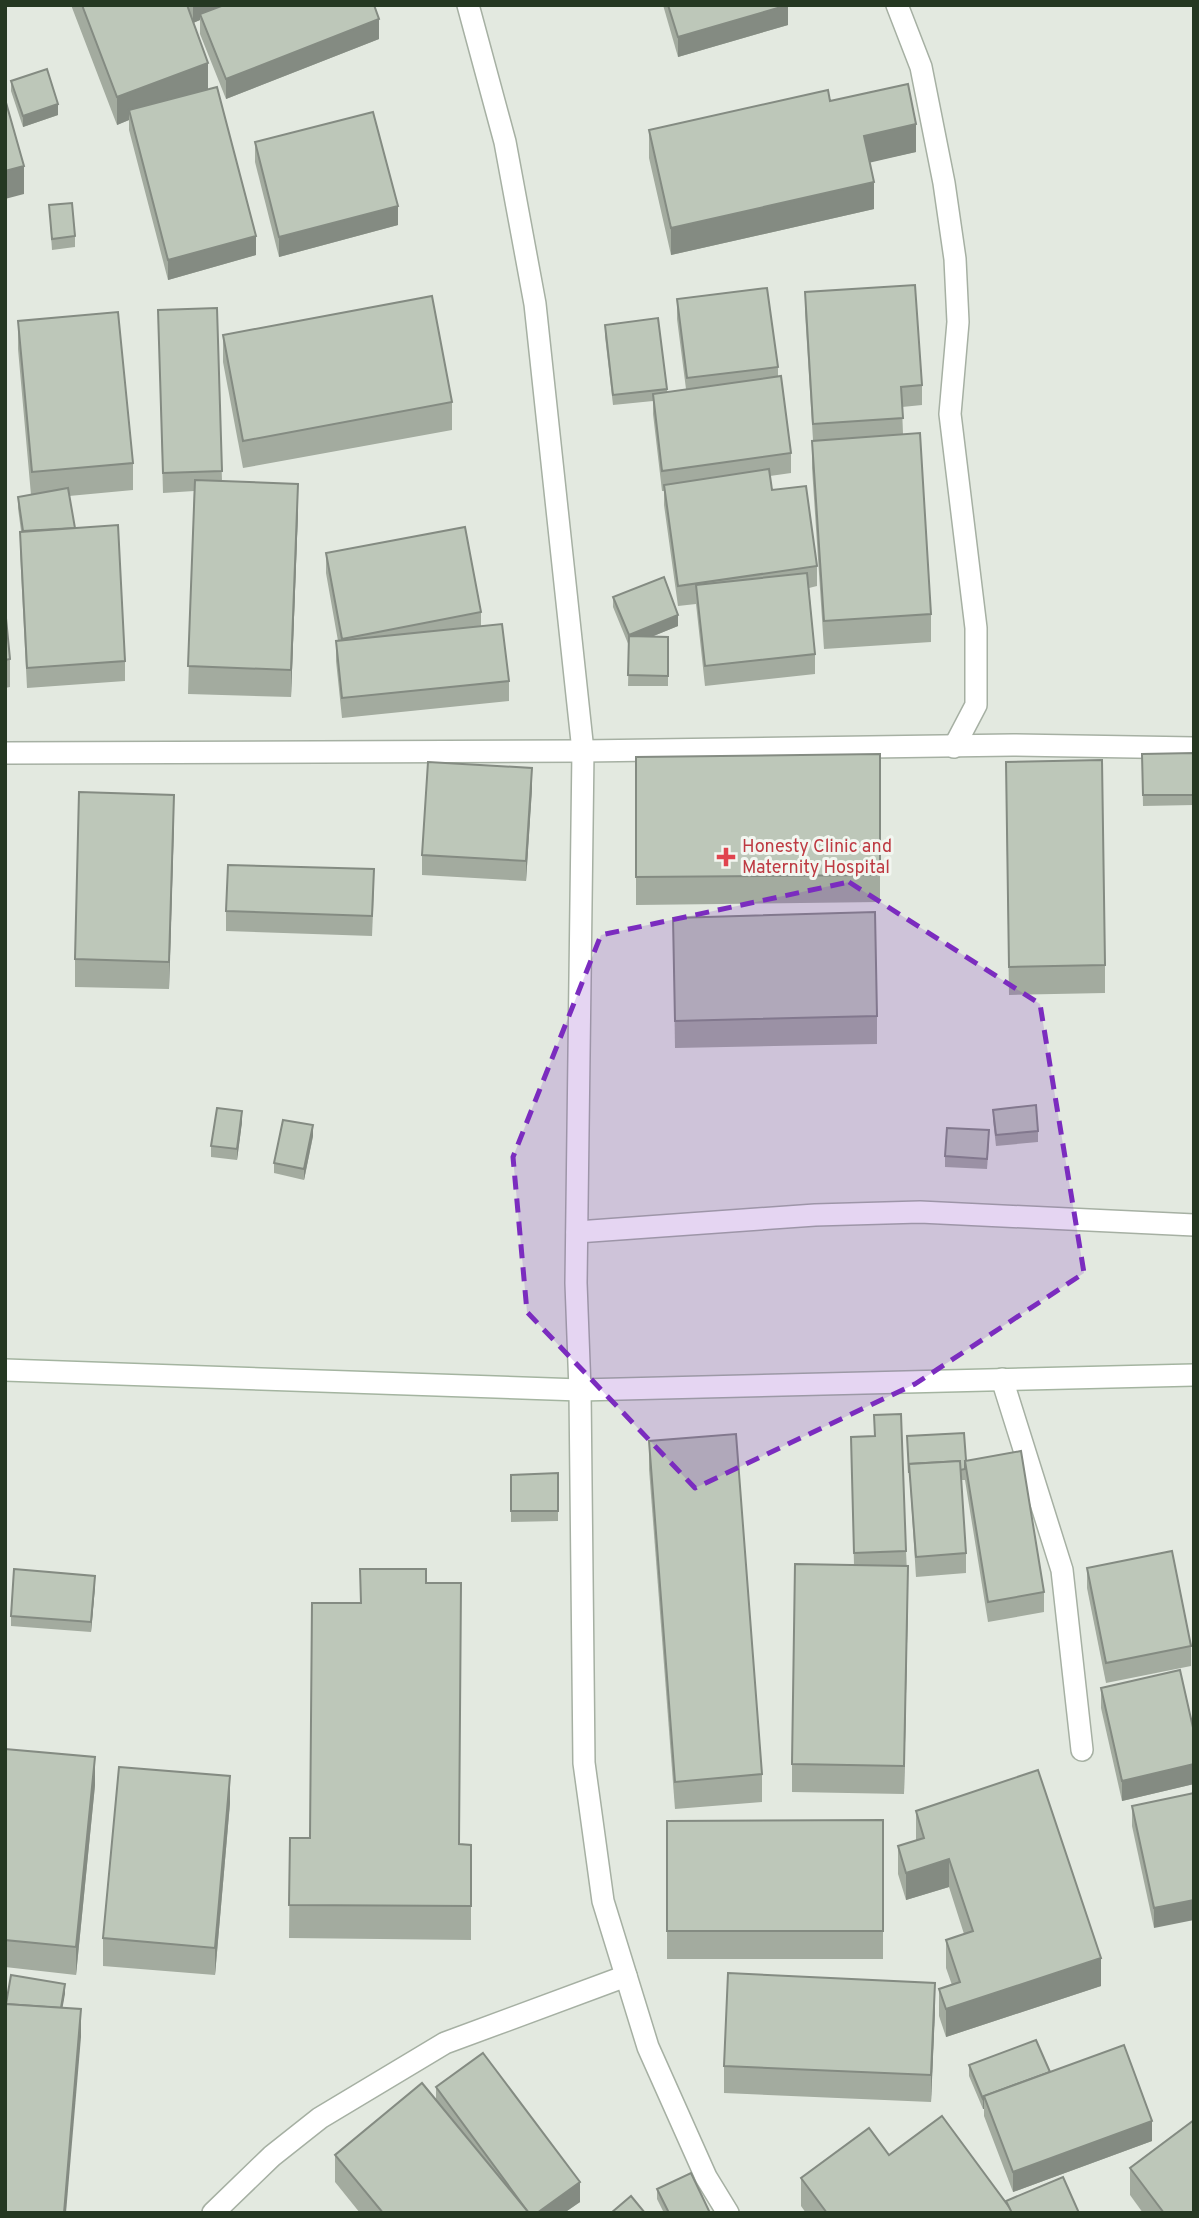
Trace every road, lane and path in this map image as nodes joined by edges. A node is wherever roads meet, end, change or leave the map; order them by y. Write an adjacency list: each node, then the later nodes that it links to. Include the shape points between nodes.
1 (468, 5): 5 (street, via 505,142 535,304)
2 (897, 5): 3 (street, via 921,67 955,259 958,322 950,414 976,628 976,705)
3 (954, 747): 4 (street); 5 (street)
4 (1194, 748)
5 (583, 751): 6 (street); 8 (street)
6 (5, 752)
7 (1194, 1225): 8 (street, via 920,1212)
8 (578, 1232): 12 (street)
9 (5, 1370): 12 (street)
10 (1194, 1375): 11 (street)
11 (1002, 1379): 12 (street); 13 (street, via 1062,1570)
12 (580, 1390): 14 (street, via 584,1763 603,1901)
13 (1082, 1750)
14 (626, 1976): 15 (street, via 445,2043 320,2118); 16 (street, via 648,2047 706,2176)
15 (213, 2213)
16 (728, 2213)

